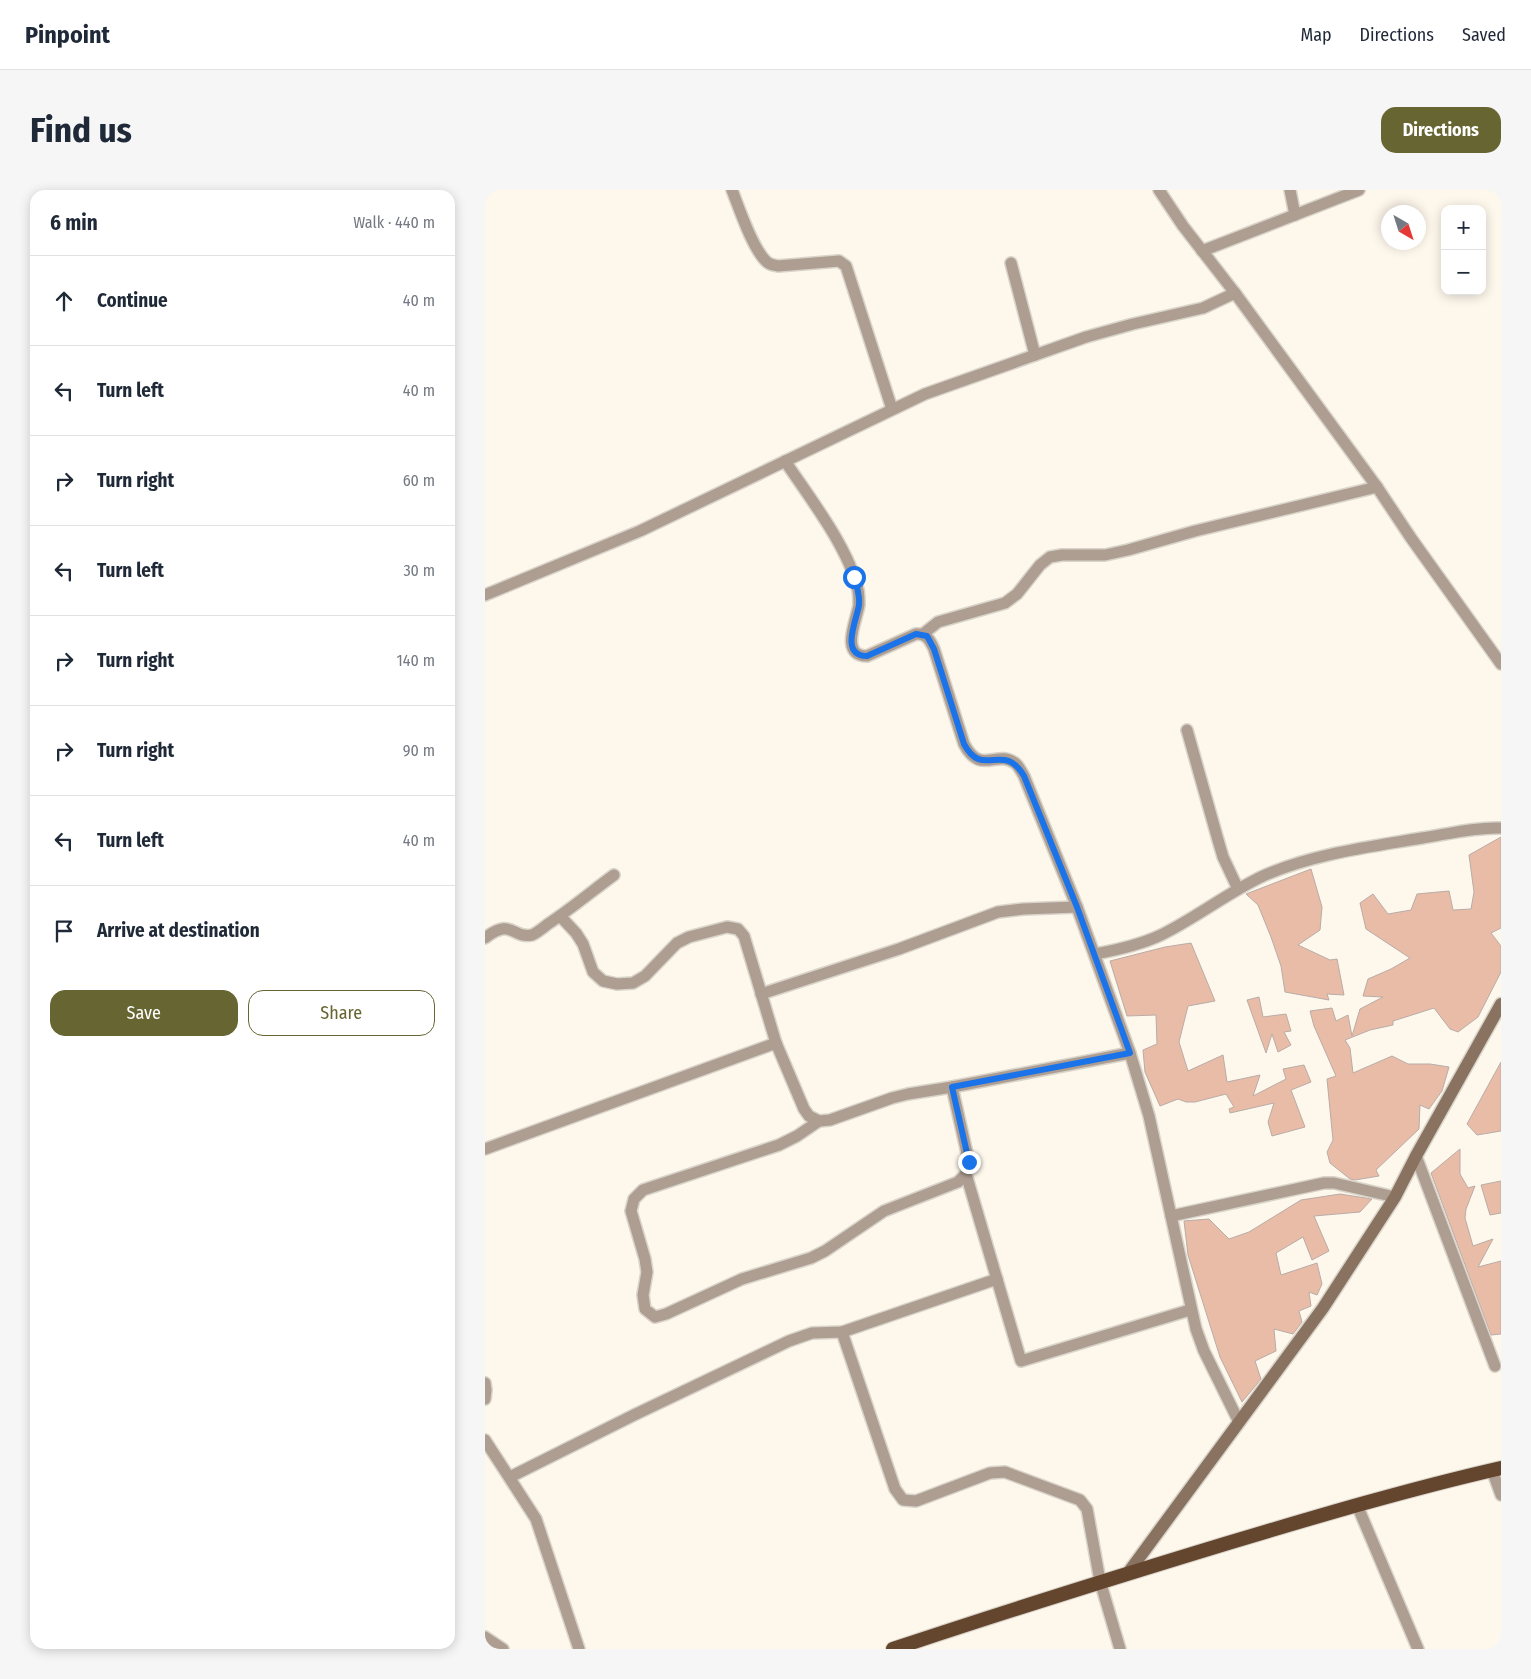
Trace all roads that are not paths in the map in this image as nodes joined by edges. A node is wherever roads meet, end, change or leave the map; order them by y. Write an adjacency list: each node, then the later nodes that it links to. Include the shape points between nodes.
1 (732, 190): 10 (street, via 751,237 769,264 839,261 846,266)
2 (1159, 190): 6 (street)
3 (1290, 190): 5 (street)
4 (1359, 190): 5 (street)
5 (1295, 215): 6 (street)
6 (1202, 251): 8 (street)
7 (1011, 264): 9 (street)
8 (1235, 293): 9 (street, via 1203,308 1125,326); 12 (street)
9 (1035, 355): 10 (street)
10 (892, 409): 11 (street)
11 (785, 461): 13 (street, via 640,531); 14 (street, via 833,534 854,577 859,595 851,634 855,651 867,656 908,637)
12 (1377, 487): 14 (street, via 1129,550 1105,555 1050,557 1005,603 938,622); 15 (street)
13 (485, 595)
14 (923, 634): 20 (street, via 934,649 967,750 977,760 1008,760 1020,768)
15 (1501, 664)
16 (1187, 730): 19 (street, via 1223,857)
17 (1501, 828): 19 (street, via 1479,828 1358,849 1285,867)
18 (614, 875): 21 (street)
19 (1238, 889): 23 (street, via 1159,936)
20 (1077, 907): 23 (street); 24 (street, via 998,912 899,949)
21 (560, 916): 22 (street, via 533,935 507,928 496,930); 24 (street, via 576,932 593,972 603,981 617,984 633,983 645,976 677,943 689,937 727,927 738,928 744,936)
22 (485, 938)
23 (1095, 954): 27 (street)
24 (761, 994): 26 (street)
25 (1501, 1004): 31 (main road)
26 (776, 1043): 29 (street, via 804,1108 809,1116); 30 (street)
27 (1130, 1053): 28 (street); 34 (street, via 1149,1116)
28 (952, 1087): 29 (street, via 892,1098); 32 (street, via 969,1162)
29 (819, 1121): 32 (street, via 779,1145 643,1190 633,1199 631,1211 647,1272 643,1295 645,1309 655,1317 666,1314 742,1280 811,1258 884,1211 958,1182)
30 (485, 1149)
31 (1416, 1156): 33 (main road); 38 (street)
32 (966, 1174): 35 (street)
33 (1395, 1197): 34 (street, via 1324,1183); 41 (main road, via 1323,1308)
34 (1171, 1216): 36 (street)
35 (997, 1279): 36 (street, via 1021,1361); 37 (street)
36 (1191, 1310): 41 (street, via 1204,1351)
37 (841, 1332): 44 (street, via 812,1333 789,1342); 48 (street, via 895,1489 903,1500 916,1501 990,1473 1005,1472 1080,1500 1087,1509)
38 (1495, 1366)
39 (485, 1383): 40 (street)
40 (485, 1399)
41 (1239, 1422): 47 (main road)
42 (485, 1440): 44 (street)
43 (1497, 1469): 45 (street); 46 (highway)
44 (510, 1477): 51 (street, via 536,1519)
45 (1501, 1495)
46 (1357, 1505): 47 (highway); 54 (street)
47 (1128, 1573): 48 (highway)
48 (1100, 1581): 52 (highway); 53 (street)
49 (485, 1637): 50 (street)
50 (503, 1649)
51 (579, 1649)
52 (893, 1649)
53 (1120, 1649)
54 (1418, 1649)

